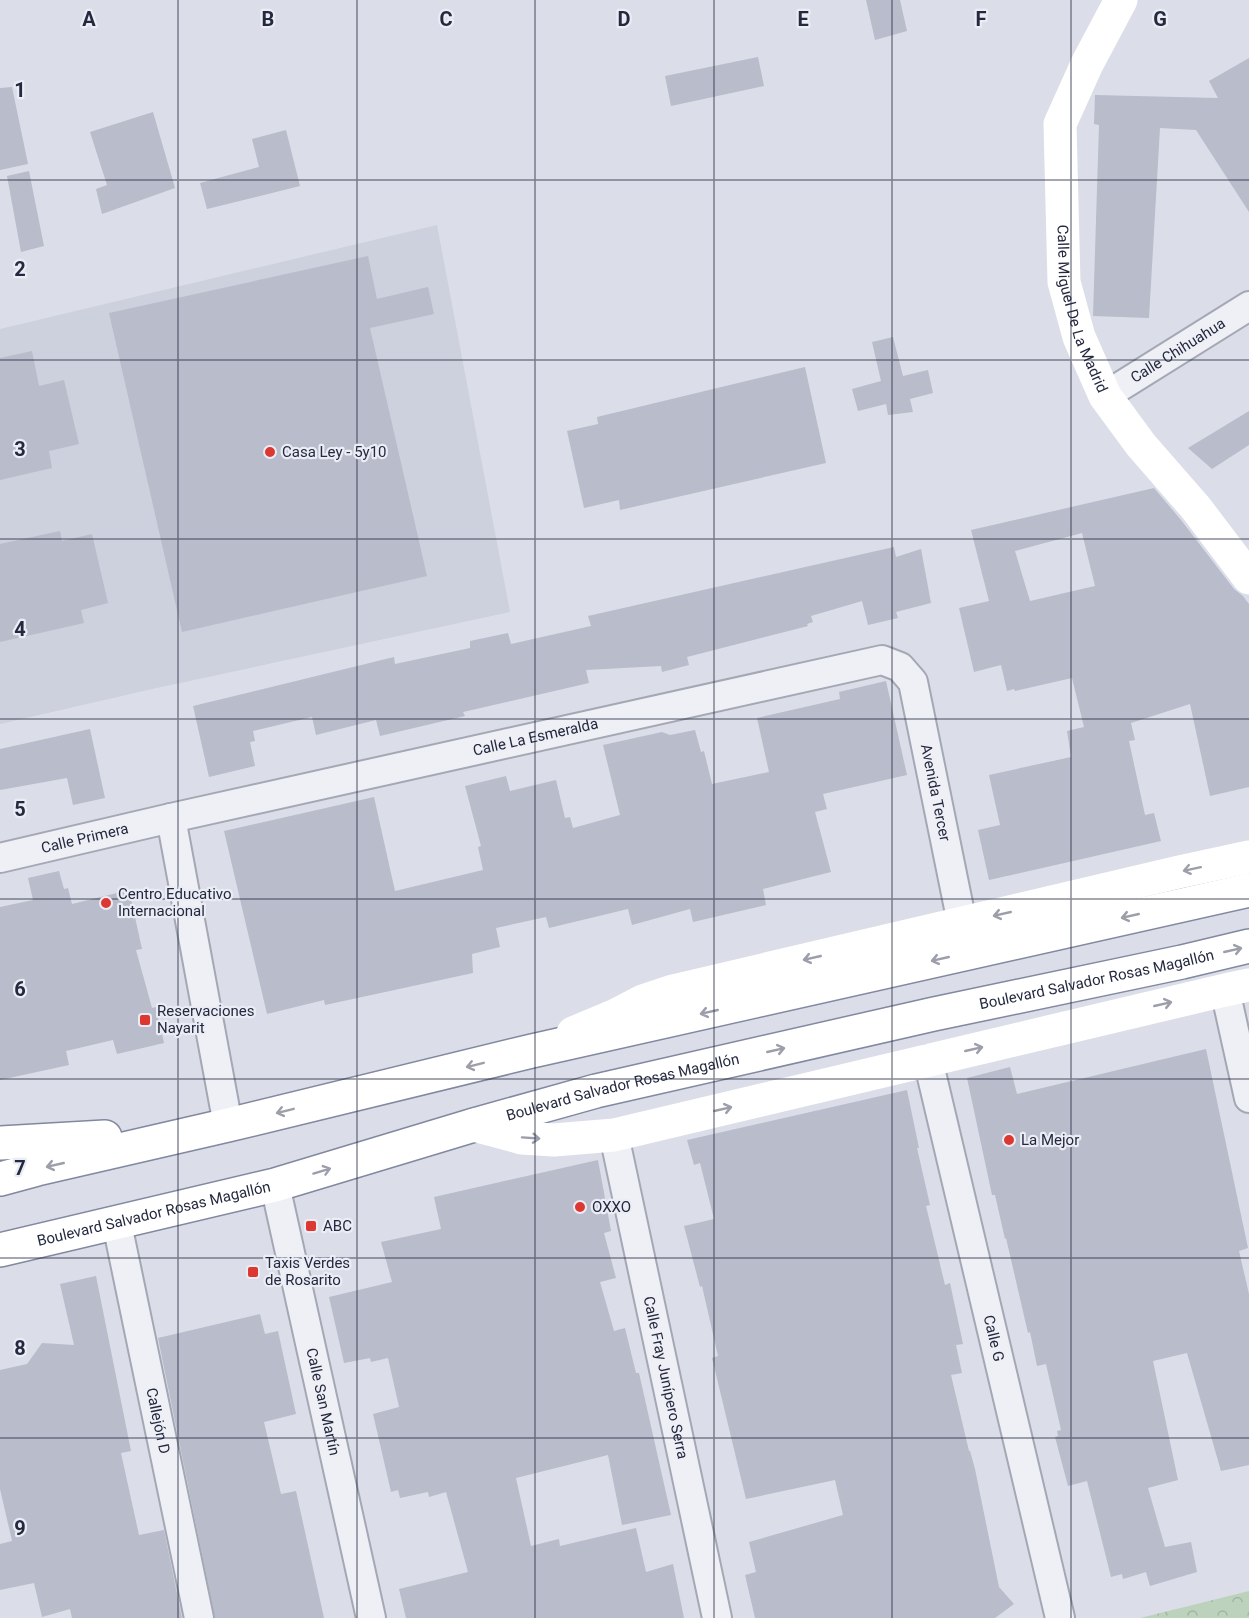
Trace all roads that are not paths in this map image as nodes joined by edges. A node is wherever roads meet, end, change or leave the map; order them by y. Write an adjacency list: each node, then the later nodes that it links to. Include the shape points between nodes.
1 (1121, 0): 3 (main road, Calle Miguel De La Madrid, via 1060,124 1064,282 1078,337)
2 (1249, 306): 3 (street, Calle Chihuahua)
3 (1105, 396): 4 (main road, Calle Miguel De La Madrid)
4 (1249, 578)
5 (900, 667): 6 (street, Calle La Esmeralda, via 882,660); 10 (street, Avenida Tercer, via 913,682)
6 (171, 818): 8 (street, Calle Primera); 16 (street)
7 (1249, 857): 10 (main road, one-way to 10)
8 (0, 858)
9 (1249, 890): 13 (main road, one-way to 13)
10 (962, 923): 13 (main road, one-way to 13, via 673,992 643,1001)
11 (1249, 946): 17 (main road, Boulevard Salvador Rosas Magallón, one-way to 11, via 596,1091)
12 (1237, 987): 14 (main road, one-way to 12); 15 (street)
13 (532, 1051): 16 (main road, one-way to 16)
14 (928, 1060): 19 (main road, one-way to 14); 28 (street, Calle G)
15 (1249, 1098)
16 (228, 1125): 18 (main road)
17 (474, 1125): 19 (main road, one-way to 19, via 522,1138 554,1140); 22 (main road, Boulevard Salvador Rosas Magallón, one-way to 17)
18 (191, 1133): 20 (main road); 21 (main road, one-way to 21)
19 (614, 1135): 27 (street, Calle Fray Junípero Serra)
20 (0, 1143)
21 (0, 1179)
22 (275, 1185): 23 (main road, Boulevard Salvador Rosas Magallón); 26 (street, Calle San Martín)
23 (117, 1224): 24 (main road, Boulevard Salvador Rosas Magallón); 25 (street, Callejón D)
24 (0, 1250)
25 (199, 1618)
26 (370, 1618)
27 (717, 1618)
28 (1060, 1618)

